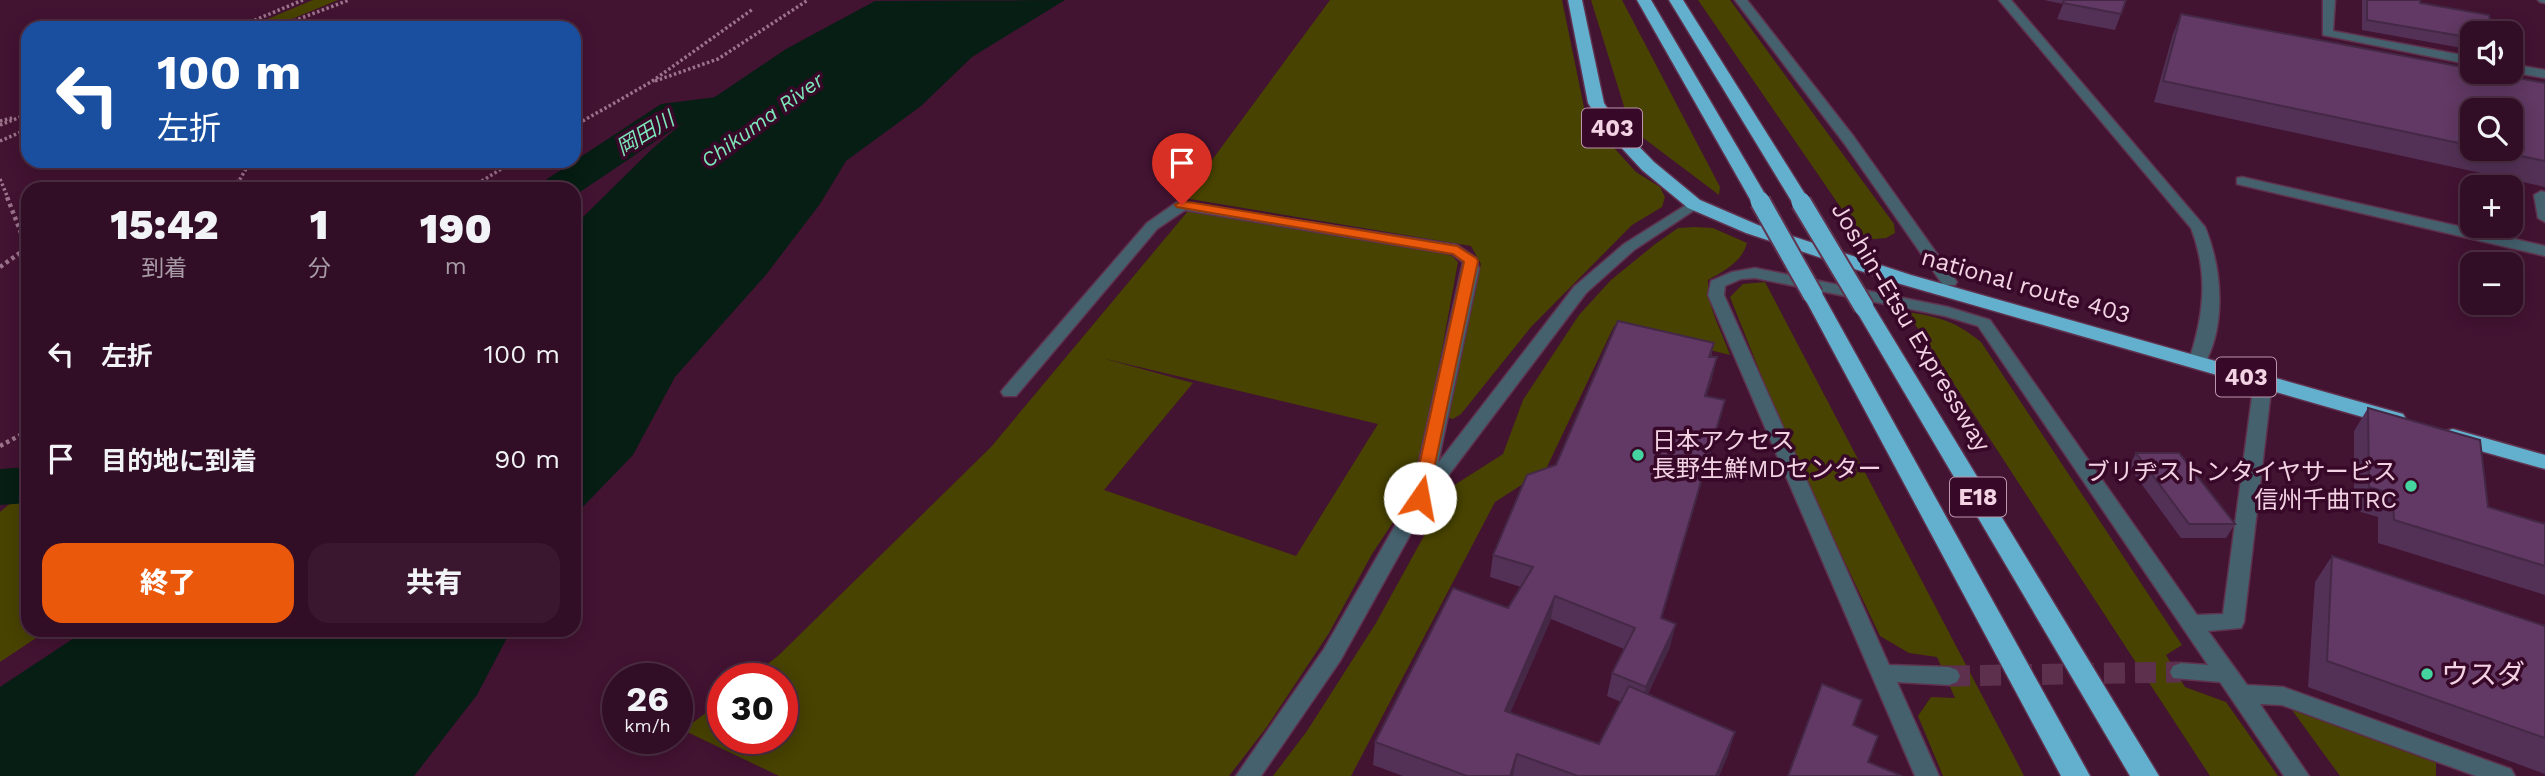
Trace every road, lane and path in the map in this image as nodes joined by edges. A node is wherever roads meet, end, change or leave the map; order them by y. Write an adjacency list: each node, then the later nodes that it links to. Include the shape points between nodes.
1 (303, 0): 11 (path)
2 (349, 0): 12 (path)
3 (808, 0): 16 (path, via 723,58)
4 (1575, 0): 30 (highway, national route 403 / 403, via 1596,103 1612,128 1648,166)
5 (1644, 0): 51 (highway, E18, bridge, via 1813,295)
6 (1676, 0): 57 (highway, Joshin-Etsu Expressway / E18, bridge)
7 (1741, 0): 36 (street, via 1849,140)
8 (2005, 0): 37 (street, via 2198,227 2214,281)
9 (2329, 0): 13 (street, via 2327,33)
10 (754, 9): 16 (path)
11 (253, 21)
12 (294, 21)
13 (2460, 59)
14 (2523, 70): 15 (street)
15 (2545, 75)
16 (650, 82): 18 (path)
17 (21, 117): 19 (path)
18 (581, 122)
19 (0, 123)
20 (21, 132): 21 (path)
21 (0, 141)
22 (244, 168): 25 (path)
23 (503, 168): 28 (path)
24 (0, 179): 32 (path)
25 (239, 181): 27 (path)
26 (2242, 181): 33 (street)
27 (236, 182)
28 (480, 182)
29 (2545, 196): 31 (street, via 2541,195)
30 (1694, 204): 37 (highway, national route 403 / 403, via 1845,260); 45 (street, via 1629,247 1580,289)
31 (2545, 218)
32 (21, 233)
33 (2545, 251)
34 (21, 252): 35 (path)
35 (0, 267)
36 (1949, 282)
37 (2197, 363): 38 (highway, national route 403 / 403)
38 (2263, 382): 40 (highway, national route 403 / 403); 46 (street, via 2233,622)
39 (1010, 392): 45 (street, via 1152,226 1182,205 1457,250 1471,261 1471,270)
40 (2411, 424)
41 (2438, 431): 44 (highway)
42 (21, 435): 43 (path)
43 (0, 446)
44 (2545, 462)
45 (1420, 498): 53 (street, via 1332,655)
46 (2193, 623): 48 (street, via 1984,323 1755,273 1724,280 1717,284 1716,295); 49 (street)
47 (2181, 672): 49 (street)
48 (1882, 673): 50 (street); 54 (street)
49 (2227, 674): 52 (street)
50 (1949, 676)
51 (2024, 681): 55 (highway, E18); 56 (highway, E18)
52 (2241, 694): 58 (street); 59 (street, via 2283,696)
53 (1248, 776)
54 (1927, 776)
55 (2069, 776)
56 (2076, 776)
57 (2146, 776)
58 (2297, 776)
59 (2503, 776)

